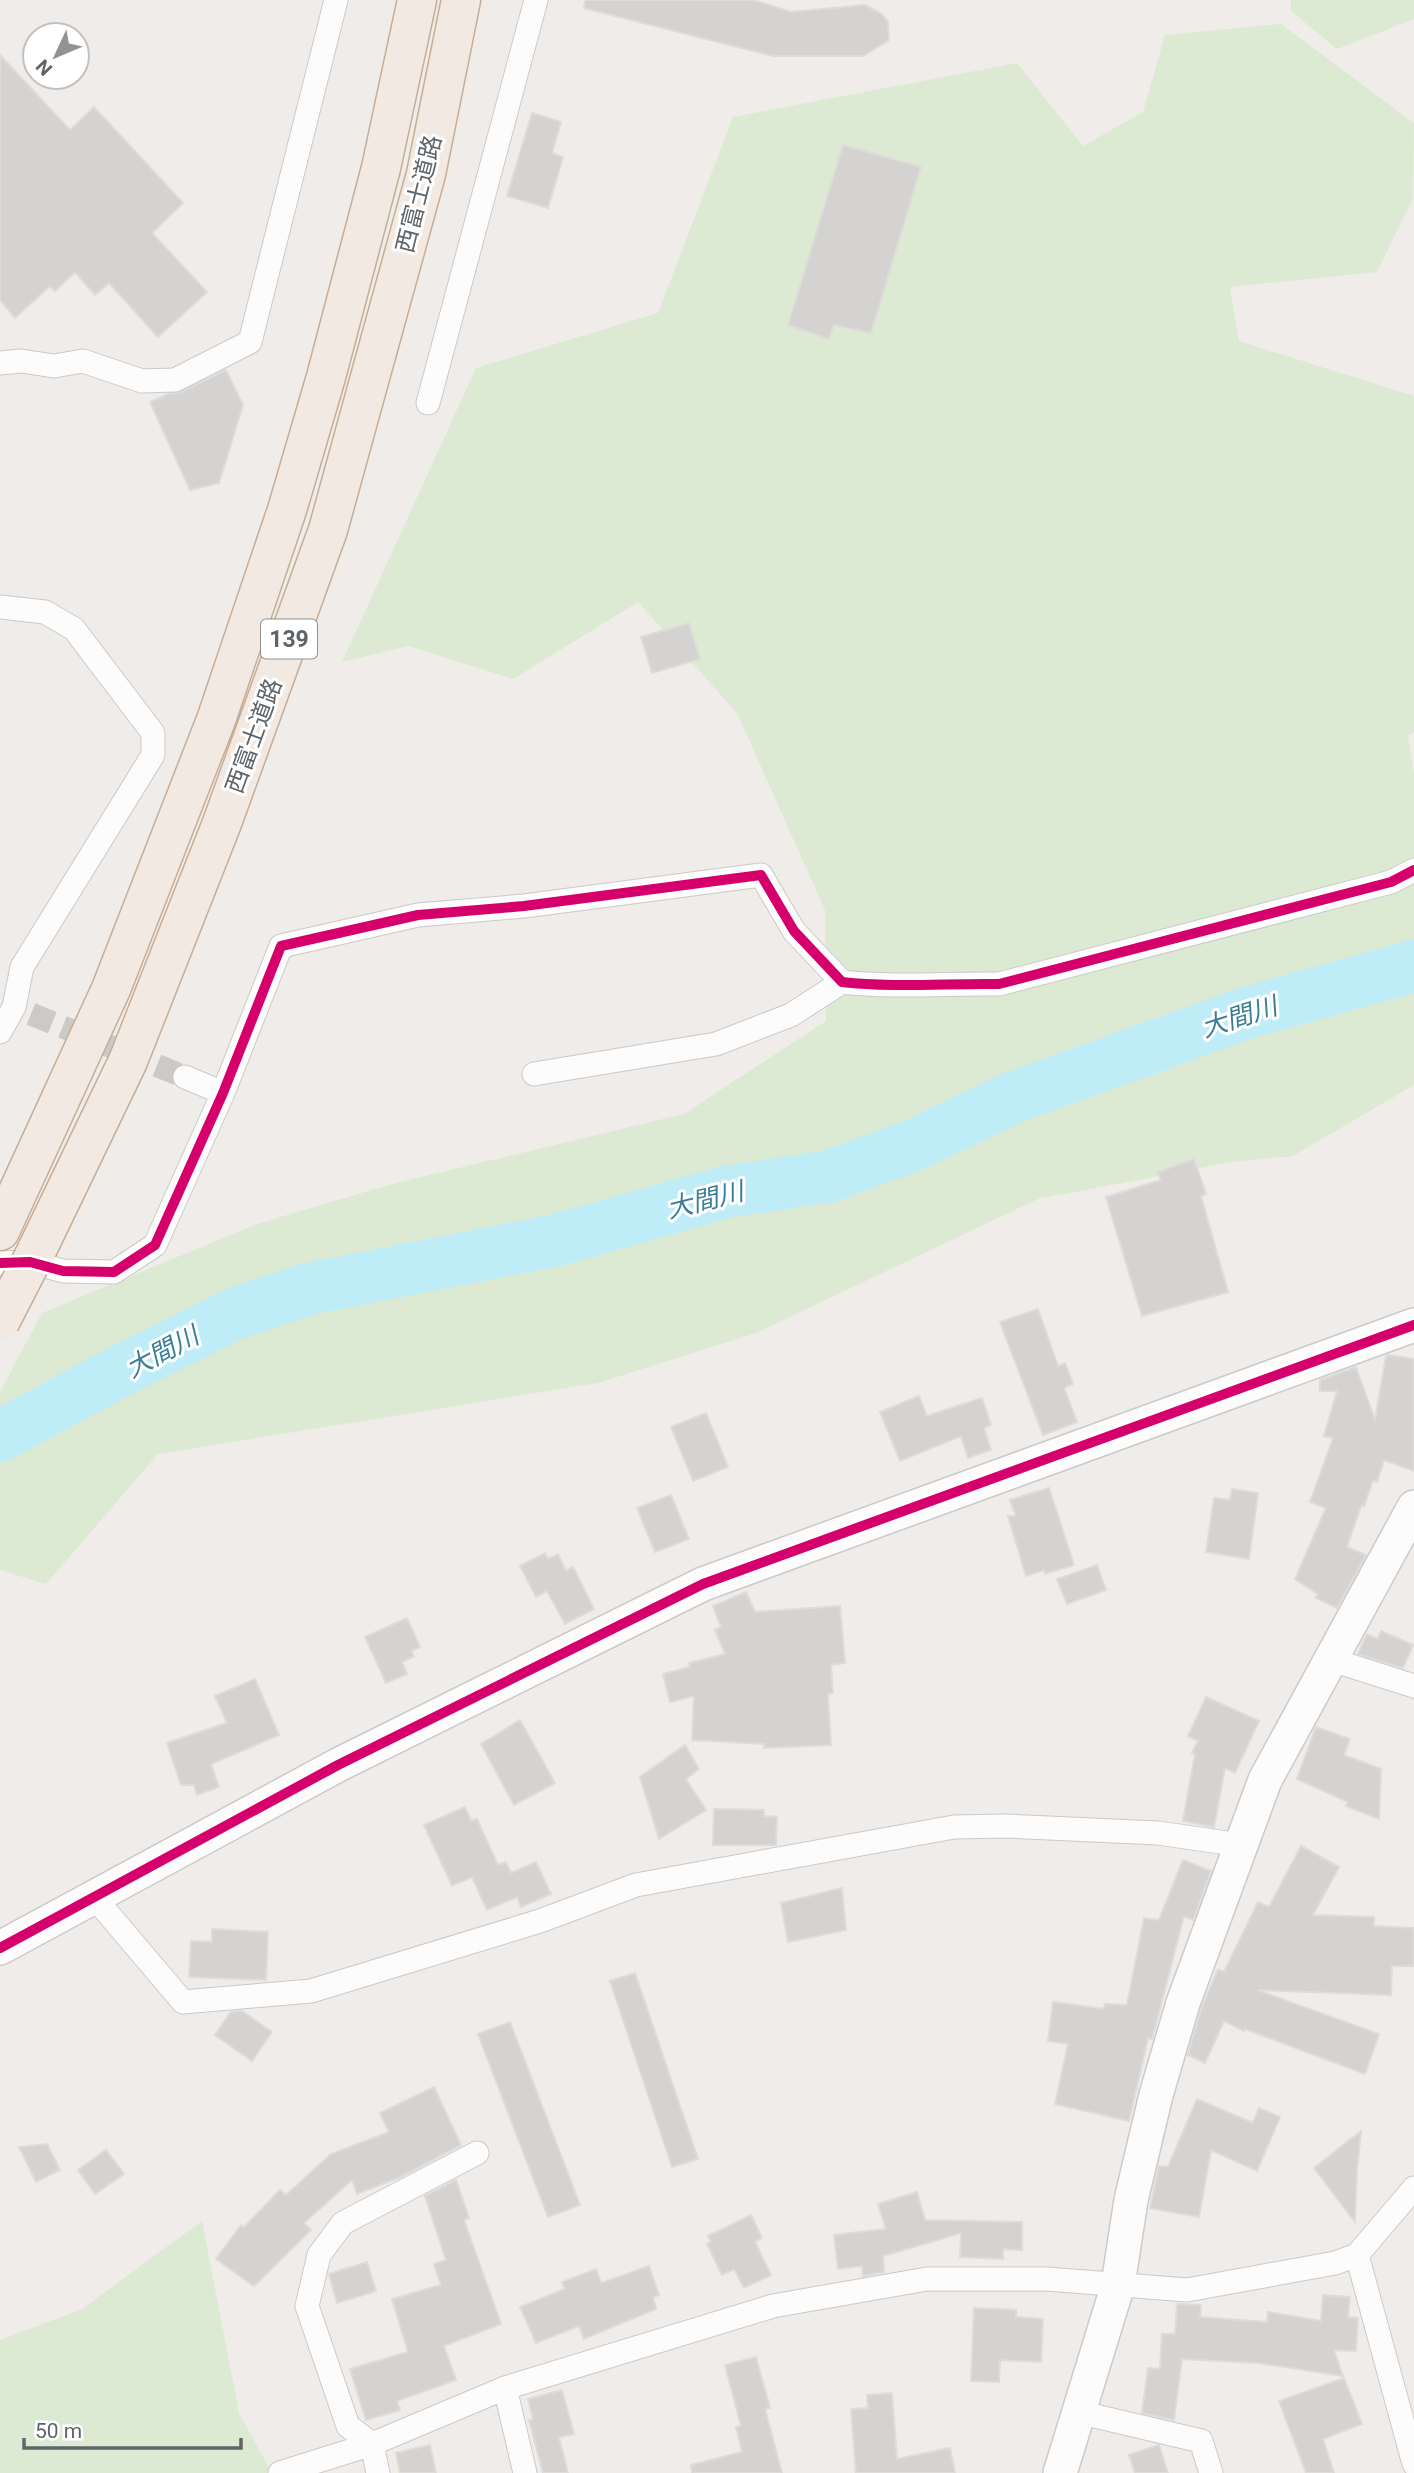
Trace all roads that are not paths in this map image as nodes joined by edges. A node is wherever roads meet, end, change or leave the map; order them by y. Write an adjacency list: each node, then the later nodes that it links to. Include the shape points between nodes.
1 (336, 0): 5 (street, via 250,342 175,380 142,381 83,361 54,366 21,360)
2 (417, 0): 14 (highway, 西富士道路 / 139, via 381,168 326,377 230,681 111,989)
3 (461, 0): 16 (highway, 西富士道路 / 139, bridge, via 426,174 328,530 222,823 133,1049)
4 (536, 0): 6 (street)
5 (0, 363)
6 (428, 402)
7 (0, 607): 10 (street, via 45,612 74,629 153,733 153,755 22,967 22,1011)
8 (1414, 870): 9 (street, via 1391,882 999,984)
9 (842, 982): 11 (street, via 791,1015 716,1044); 13 (street, via 794,931 761,875 418,915 281,946)
10 (0, 1032)
11 (534, 1074)
12 (185, 1077): 13 (street)
13 (223, 1093): 15 (street, via 155,1245 114,1272)
14 (0, 1231)
15 (0, 1263)
16 (0, 1322)
17 (1414, 1325): 22 (street, via 703,1584 338,1765)
18 (1414, 1507): 19 (street)
19 (1329, 1659): 20 (street); 21 (street, via 1265,1780)
20 (1414, 1686)
21 (1241, 1845): 22 (street, via 1158,1833 954,1827 636,1885 540,1921 311,1991 183,2002); 27 (street, via 1183,2003 1156,2095 1131,2200)
22 (94, 1897): 23 (street)
23 (0, 1948)
24 (477, 2153): 30 (street, via 343,2222 319,2255 307,2306 348,2426)
25 (1414, 2188): 26 (street)
26 (1357, 2255): 27 (street, via 1187,2290); 31 (street)
27 (1118, 2285): 28 (street, via 1047,2279 927,2279 773,2306); 29 (street)
28 (505, 2388): 30 (street); 34 (street)
29 (1078, 2412): 35 (street); 36 (street, via 1201,2441)
30 (372, 2444): 32 (street); 33 (street)
31 (1414, 2464)
32 (280, 2473)
33 (378, 2473)
34 (525, 2473)
35 (1060, 2473)
36 (1211, 2473)

